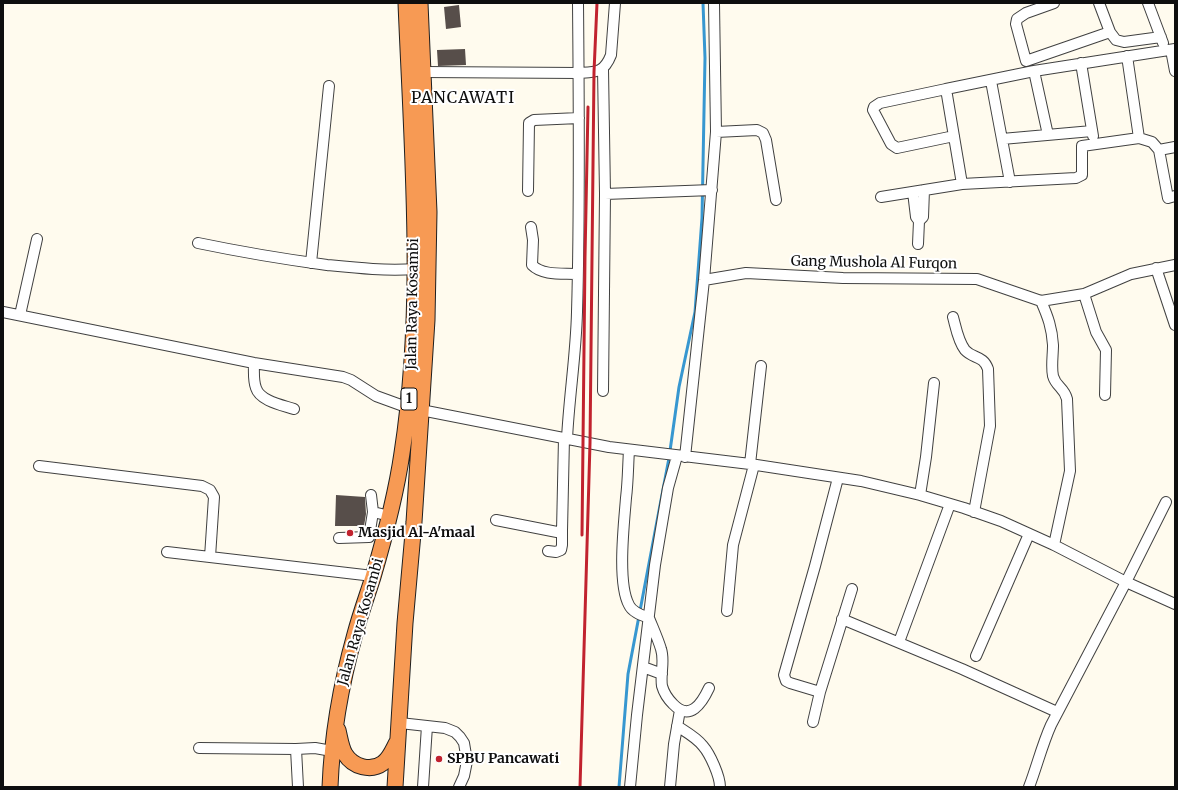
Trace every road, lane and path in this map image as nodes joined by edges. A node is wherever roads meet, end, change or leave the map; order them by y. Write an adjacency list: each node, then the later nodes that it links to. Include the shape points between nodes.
1 (406, 3): 53 (highway, Jalan Raya Kosambi / 1)
2 (420, 3): 17 (highway, Jalan Raya Kosambi / 1)
3 (578, 3): 19 (street)
4 (616, 3): 15 (street, via 610,55)
5 (714, 3): 25 (street)
6 (1054, 3): 13 (street, via 1017,19 1016,24)
7 (1099, 3): 9 (street)
8 (1148, 3): 10 (street)
9 (1110, 32): 10 (street, via 1116,40 1124,42); 13 (street)
10 (1161, 37): 11 (street)
11 (1170, 50): 12 (street); 16 (street)
12 (1127, 56): 14 (street); 29 (street)
13 (1026, 61): 18 (street)
14 (1081, 63): 18 (street); 24 (street)
15 (603, 69): 19 (street); 41 (street)
16 (1175, 71)
17 (423, 72): 19 (street); 68 (highway, Jalan Raya Kosambi / 1, via 429,212 428,320)
18 (1032, 72): 20 (street); 27 (street)
19 (579, 73): 23 (street)
20 (991, 81): 22 (street); 30 (street)
21 (329, 86): 50 (street)
22 (946, 89): 28 (street); 28 (street, via 880,103 873,110 891,144 897,148)
23 (579, 118): 39 (street, via 534,120 529,123); 54 (street)
24 (1092, 131): 26 (street); 31 (street)
25 (716, 132): 37 (street); 44 (street, via 757,130 763,133)
26 (1080, 132): 27 (street); 32 (street)
27 (1048, 135): 30 (street)
28 (954, 136): 36 (street)
29 (1139, 138): 31 (street); 34 (street, via 1152,142)
30 (1002, 139): 35 (street)
31 (1094, 144): 32 (street)
32 (1082, 146): 35 (street, via 1082,175 1076,178)
33 (1175, 147): 34 (street)
34 (1159, 150): 42 (street, via 1168,198)
35 (1010, 182): 36 (street)
36 (962, 184): 38 (street)
37 (709, 190): 41 (street); 55 (street)
38 (924, 190): 40 (street); 45 (street, via 923,217)
39 (528, 191)
40 (913, 192): 43 (street); 45 (street, via 916,217)
41 (604, 194): 65 (street)
42 (1175, 196)
43 (881, 197)
44 (776, 200)
45 (919, 221): 49 (street)
46 (531, 227): 54 (street, via 532,265 543,272)
47 (36, 239): 59 (street)
48 (198, 242): 50 (street, via 255,255)
49 (918, 244)
50 (311, 263): 53 (street, via 362,269)
51 (1175, 265): 52 (street)
52 (1156, 268): 56 (street, via 1131,274); 61 (street)
53 (415, 269): 68 (highway, Jalan Raya Kosambi / 1)
54 (577, 274): 69 (street, via 577,313)
55 (704, 280): 57 (street, Gang Mushola Al Furqon, via 746,273 843,278 977,279); 71 (street)
56 (1084, 294): 57 (street); 66 (street, via 1096,332 1106,350)
57 (1041, 301): 86 (street, via 1052,329 1055,383 1065,392 1067,399 1070,451 1070,471)
58 (3, 312): 59 (street)
59 (20, 315): 62 (street)
60 (953, 317): 80 (street, via 965,349 969,354 982,359 988,369 990,426)
61 (1175, 325)
62 (254, 363): 67 (street, via 256,390 264,398); 68 (street, via 343,377 376,396)
63 (761, 366): 72 (street)
64 (934, 383): 75 (street)
65 (603, 391)
66 (1105, 395)
67 (294, 409)
68 (415, 409): 69 (street); 81 (highway, Jalan Raya Kosambi / 1); 107 (highway, Jalan Raya Kosambi / 1, via 414,522)
69 (566, 439): 70 (street); 83 (street)
70 (629, 450): 71 (street); 95 (street, via 623,581 629,605)
71 (677, 456): 72 (street); 95 (street, via 668,488 655,566)
72 (752, 465): 74 (street); 94 (street, via 733,545)
73 (39, 466): 89 (street, via 202,486 210,490 214,497)
74 (838, 478): 75 (street); 102 (street, via 784,675 790,683)
75 (920, 495): 78 (street)
76 (371, 496): 79 (street)
77 (1166, 502): 91 (street)
78 (950, 504): 80 (street); 97 (street)
79 (373, 512): 81 (street); 85 (street, via 368,537)
80 (974, 512): 84 (street)
81 (390, 516): 90 (highway, Jalan Raya Kosambi / 1)
82 (496, 520): 83 (street)
83 (562, 531): 87 (street, via 561,550)
84 (1029, 534): 86 (street); 98 (street)
85 (339, 538)
86 (1054, 545): 91 (street)
87 (548, 551)
88 (167, 552): 89 (street)
89 (210, 557): 90 (street)
90 (373, 576): 105 (highway, Jalan Raya Kosambi / 1, via 355,632)
91 (1126, 582): 93 (street); 104 (street)
92 (852, 588): 96 (street)
93 (1175, 604)
94 (727, 611)
95 (642, 615): 99 (street); 100 (street, via 662,650)
96 (842, 619): 97 (street); 102 (street)
97 (899, 642): 104 (street)
98 (976, 656)
99 (643, 667): 100 (street); 119 (street)
100 (662, 674): 103 (street, via 665,694)
101 (709, 688): 103 (street, via 699,705 691,711)
102 (820, 692): 106 (street)
103 (680, 710): 109 (street)
104 (1057, 712): 122 (street, via 1044,742)
105 (335, 720): 110 (highway, via 345,754 361,767 372,768 383,764); 113 (highway, Jalan Raya Kosambi / 1)
106 (813, 722)
107 (400, 723): 108 (street); 110 (highway, Jalan Raya Kosambi / 1)
108 (427, 726): 117 (street); 118 (street, via 455,732 464,743 467,761)
109 (677, 726): 120 (street); 121 (street, via 703,746 713,764)
110 (398, 740): 116 (highway, Jalan Raya Kosambi / 1)
111 (199, 748): 112 (street)
112 (296, 749): 113 (street, via 315,748); 114 (street)
113 (332, 751): 115 (highway, Jalan Raya Kosambi / 1)
114 (298, 787)
115 (330, 787)
116 (395, 787)
117 (423, 787)
118 (459, 787)
119 (630, 787)
120 (670, 787)
121 (720, 787)
122 (1030, 787)

